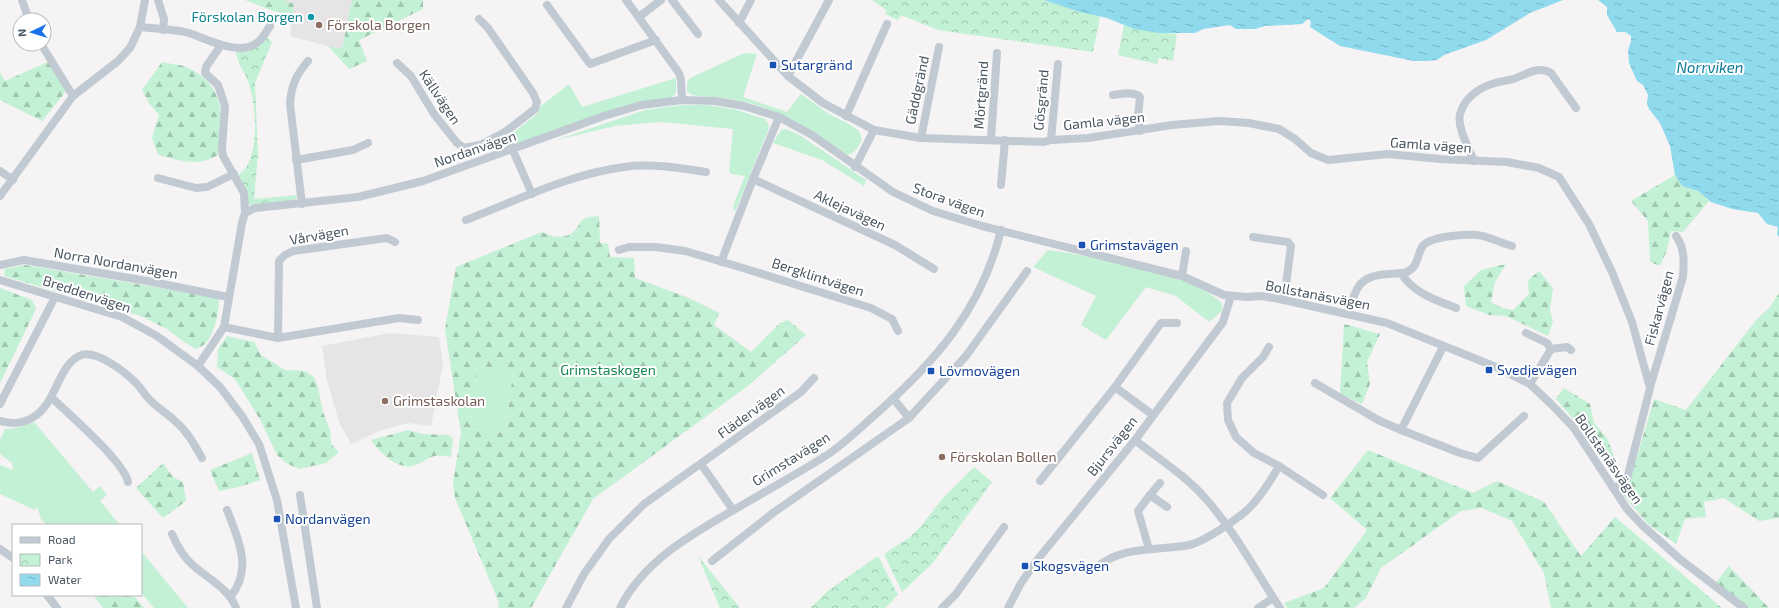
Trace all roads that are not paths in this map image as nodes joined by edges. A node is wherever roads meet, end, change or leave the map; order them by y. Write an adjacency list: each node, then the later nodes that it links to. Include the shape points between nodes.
1 (22, 0): 11 (street)
2 (144, 0): 17 (street)
3 (158, 0): 18 (street, via 164,20)
4 (626, 0): 12 (street)
5 (661, 0): 12 (street)
6 (672, 0): 19 (street)
7 (719, 0): 14 (street)
8 (751, 0): 14 (street)
9 (829, 0): 28 (street)
10 (547, 6): 20 (street, via 590,64)
11 (26, 12)
12 (639, 17): 20 (street)
13 (479, 19): 37 (street, Källvägen, via 533,92 537,102 535,109)
14 (739, 23): 28 (street)
15 (887, 24): 33 (street)
16 (270, 26): 21 (street, via 259,42 235,48)
17 (140, 27): 18 (street); 30 (street, via 130,48 118,61)
18 (163, 30): 21 (street, via 188,33)
19 (698, 34)
20 (656, 40): 31 (street, via 679,73 682,80)
21 (221, 45): 49 (street, via 206,67 205,73 218,85 225,106 222,148)
22 (939, 47): 38 (street, Gäddgränd)
23 (46, 52): 30 (street)
24 (997, 53): 39 (street, Mörtgränd)
25 (308, 61): 44 (street, via 297,74 291,89 290,104)
26 (397, 63): 37 (street, Källvägen, via 412,76 434,114 464,148 480,145)
27 (1058, 64): 41 (street, Gösgränd)
28 (788, 76): 33 (street, via 823,103)
29 (1114, 95): 36 (street, via 1134,94 1140,97)
30 (73, 96): 52 (street)
31 (682, 100): 34 (street, Nordanvägen, via 715,101 744,106); 43 (street, Nordanvägen, via 641,105)
32 (1576, 108): 45 (street, via 1545,69 1481,88 1463,105 1460,116)
33 (846, 116): 35 (street)
34 (779, 117): 46 (street, Nordanvägen, via 812,135); 51 (street)
35 (874, 130): 38 (street, Gamla vägen); 46 (street)
36 (1140, 131): 41 (street, Gamla vägen); 45 (street, Gamla vägen, via 1219,121 1249,123 1279,129 1311,154 1328,160 1388,154)
37 (505, 132): 43 (street)
38 (921, 138): 39 (street, Gamla vägen)
39 (991, 139): 40 (street, Gamla vägen)
40 (1005, 140): 41 (street, Gamla vägen); 53 (street)
41 (1051, 140)
42 (368, 143): 44 (street, via 353,150)
43 (513, 150): 54 (street); 56 (street, Nordanvägen, via 423,181 358,197)
44 (296, 160): 56 (street)
45 (1474, 161): 94 (street, Gamla vägen, via 1507,162 1539,168 1559,177 1589,224 1612,272 1632,322)
46 (855, 167): 59 (street, Stora vägen, via 913,203 957,219)
47 (0, 171): 52 (street)
48 (706, 172): 54 (street, via 668,167 626,167 589,173)
49 (234, 174): 50 (street, via 207,188 196,188); 57 (street, via 244,193)
50 (158, 178)
51 (753, 179): 66 (street); 68 (street, Aklejavägen, via 895,245)
52 (13, 180): 55 (street)
53 (1001, 185)
54 (532, 194): 58 (street)
55 (0, 196)
56 (302, 204): 57 (street, Nordanvägen, via 255,208)
57 (245, 213): 73 (street)
58 (466, 220)
59 (1001, 230): 71 (street, Stora vägen); 96 (street, Grimstavägen, via 976,298 959,327 932,359)
60 (1676, 236): 94 (street, Fiskarvägen, via 1684,261 1683,277)
61 (1253, 237): 76 (street, via 1288,242 1291,246)
62 (395, 242): 84 (street, Vårvägen, via 387,238 293,251 285,255 279,261)
63 (1512, 246): 70 (street, via 1478,235 1437,238 1427,241 1422,247 1413,269)
64 (619, 250): 66 (street, Bergklintvägen, via 629,247 656,247 685,251)
65 (1186, 251): 71 (street)
66 (721, 262): 82 (street, Bergklintvägen, via 870,308 892,319)
67 (0, 266): 73 (street, Norra Nordanvägen, via 24,260)
68 (934, 269)
69 (1027, 271): 100 (street, via 966,356)
70 (1401, 273): 77 (street, via 1410,286); 78 (street, via 1368,277 1358,285)
71 (1182, 276): 74 (street, Stora vägen)
72 (0, 280): 75 (street, Breddenvägen)
73 (228, 296): 81 (street)
74 (1231, 296): 76 (street, Bollstanäsvägen, via 1262,296); 98 (street, Bjursvägen, via 1223,322)
75 (55, 297): 89 (street, Breddenvägen, via 122,317 157,336); 97 (street)
76 (1284, 300): 78 (street, Bollstanäsvägen)
77 (1456, 308)
78 (1349, 313): 86 (street, Bollstanäsvägen, via 1387,323)
79 (418, 320): 84 (street, via 399,318)
80 (1177, 323): 93 (street, via 1161,323)
81 (224, 327): 84 (street); 89 (street)
82 (898, 330)
83 (1526, 333): 87 (street, via 1547,342)
84 (278, 338)
85 (1269, 347): 106 (street, via 1263,357 1242,378 1227,403 1228,420 1236,437 1254,453)
86 (1443, 347): 92 (street, Bollstanäsvägen, via 1496,367); 102 (street)
87 (1551, 349): 88 (street, via 1566,347); 92 (street)
88 (1571, 350)
89 (198, 366): 130 (street, Breddenvägen, via 242,416 259,444 278,500)
90 (814, 378): 105 (street, Flädervägen, via 801,392)
91 (1315, 383): 102 (street, via 1378,420)
92 (1530, 384): 110 (street, Bollstanäsvägen, via 1574,428)
93 (1114, 387): 98 (street); 107 (street)
94 (1650, 388): 110 (street, Gamla vägen, via 1627,479)
95 (52, 398): 101 (street, via 38,414 22,423); 104 (street, via 72,360 88,354 102,359 120,369 151,402 176,421 192,440); 108 (street, via 102,446 125,474)
96 (893, 398): 100 (street); 116 (street, Grimstavägen, via 828,454)
97 (0, 404)
98 (1153, 415): 103 (street, Bjursvägen)
99 (1524, 416): 102 (street, via 1478,458)
100 (909, 418): 123 (street, via 773,514)
101 (0, 421)
102 (1401, 430)
103 (1135, 440): 117 (street, via 1172,468 1205,498); 135 (street, Bjursvägen, via 1038,558 1017,589)
104 (202, 458)
105 (701, 464): 116 (street); 132 (street, Flädervägen, via 644,504 609,539 584,574)
106 (1279, 466): 113 (street); 117 (street, via 1270,483 1252,506)
107 (1040, 481)
108 (128, 482)
109 (1160, 483): 112 (street)
110 (1614, 489): 138 (street, Bollstanäsvägen, via 1627,509 1643,526 1681,560)
111 (300, 494): 131 (street)
112 (1150, 494): 114 (street); 121 (street, via 1138,511)
113 (1323, 495)
114 (1167, 507)
115 (227, 510): 126 (street, via 241,547 242,574 239,587)
116 (733, 510): 133 (street, Grimstavägen, via 673,548 644,575)
117 (1226, 525): 121 (street, via 1206,539 1190,545); 127 (street)
118 (1004, 527): 134 (street, via 956,594)
119 (172, 534): 126 (street, via 193,566)
120 (0, 549): 122 (street)
121 (1149, 549): 124 (street, via 1106,559)
122 (12, 557)
123 (712, 561)
124 (1096, 568)
125 (48, 596): 128 (street)
126 (231, 596): 129 (street)
127 (1273, 598): 136 (street); 137 (street)
128 (57, 608)
129 (236, 608)
130 (296, 608)
131 (317, 608)
132 (566, 608)
133 (620, 608)
134 (942, 608)
135 (1008, 608)
136 (1258, 608)
137 (1280, 608)
138 (1744, 608)

